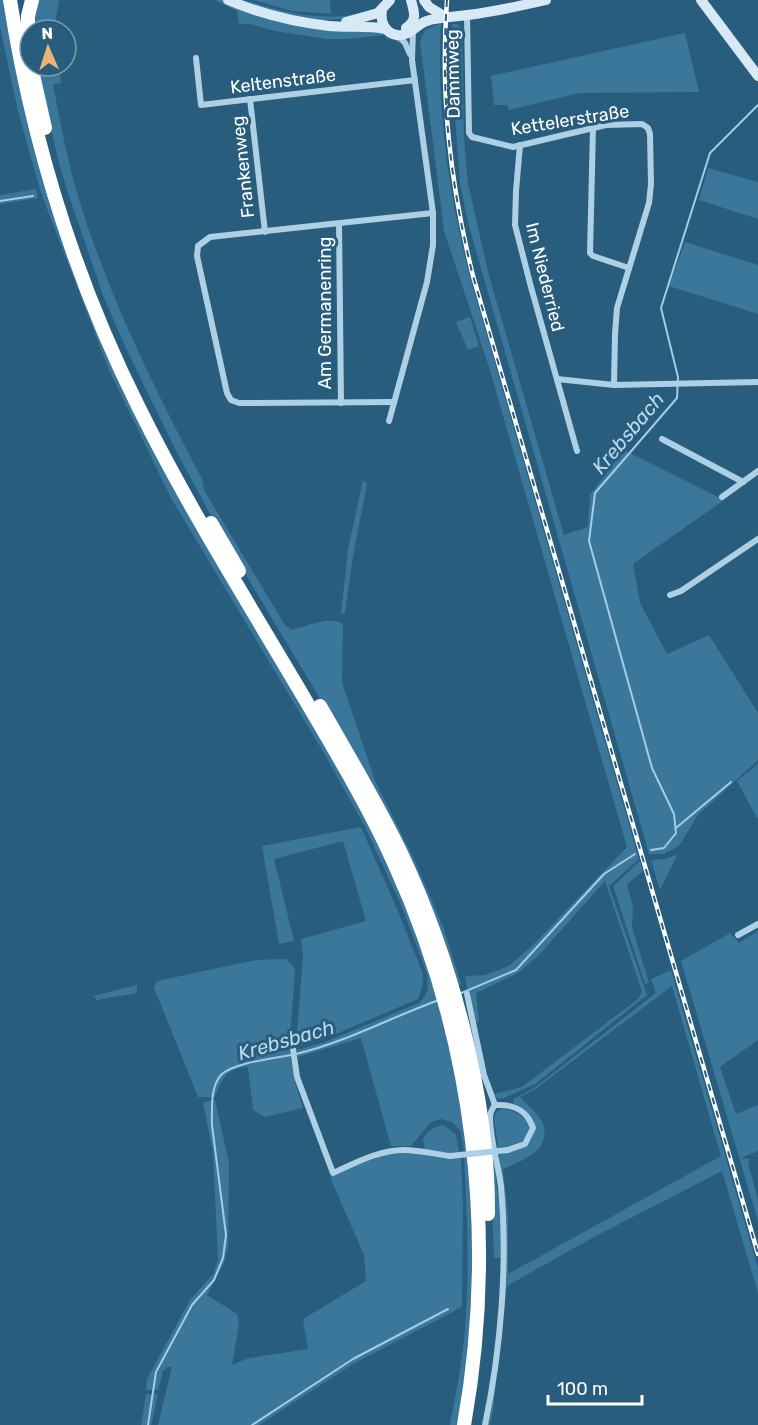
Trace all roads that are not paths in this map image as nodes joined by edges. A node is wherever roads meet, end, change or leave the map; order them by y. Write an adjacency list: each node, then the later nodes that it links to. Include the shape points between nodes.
1 (10, 0): 46 (highway, via 28,96 51,185 110,346 184,493 373,819)
2 (18, 0): 13 (highway)
3 (32, 0): 14 (highway)
4 (228, 0): 15 (main road, via 262,14)
5 (390, 0): 9 (main road)
6 (424, 0): 12 (main road)
7 (546, 0): 11 (main road)
8 (701, 0): 20 (main road)
9 (382, 10): 15 (main road, via 353,20); 16 (main road)
10 (412, 11): 12 (main road); 12 (main road, via 426,21); 16 (main road, via 409,26 399,30); 17 (main road, via 404,35); 19 (street)
11 (467, 15): 12 (main road); 25 (street, Dammweg)
12 (446, 16)
13 (22, 18)
14 (28, 18)
15 (319, 24): 16 (main road)
16 (384, 26): 17 (main road)
17 (398, 35): 19 (street)
18 (196, 58): 23 (street, Keltenstraße, via 201,105)
19 (412, 60): 22 (street)
20 (758, 76)
21 (35, 78): 46 (highway, via 66,202 131,371 196,497 383,816 415,885)
22 (415, 80): 23 (street, Keltenstraße); 27 (street)
23 (250, 99): 29 (street, Frankenweg)
24 (592, 128): 26 (street, Kettelerstraße); 30 (street, via 591,253); 30 (street, Kettelerstraße, via 642,124 650,134 649,203)
25 (469, 133): 26 (street, Kettelerstraße, via 513,147)
26 (520, 145): 31 (street, Im Niederried, via 516,225)
27 (433, 213): 28 (street, Am Germanenring); 34 (street, via 427,282)
28 (339, 223): 29 (street, Am Germanenring); 35 (street, Am Germanenring)
29 (265, 232): 35 (street, Am Germanenring, via 210,237 198,246 227,393 239,403)
30 (629, 268): 33 (street, via 617,308)
31 (557, 379): 33 (street); 38 (street, Im Niederried)
32 (758, 381): 33 (street)
33 (614, 385)
34 (394, 402): 35 (street, Am Germanenring); 36 (street)
35 (341, 403)
36 (388, 422)
37 (662, 440): 40 (street)
38 (577, 451)
39 (758, 471): 40 (street)
40 (743, 482): 41 (street)
41 (722, 497)
42 (758, 539): 43 (street)
43 (670, 595)
44 (758, 924): 45 (street)
45 (738, 935)
46 (446, 986): 48 (highway)
47 (467, 994): 50 (street, via 484,1075)
48 (452, 1006): 51 (highway, via 479,1203 478,1306); 52 (highway, via 479,1100 488,1202 487,1296)
49 (293, 1049): 50 (street, bridge, via 297,1077 333,1173 395,1150 450,1156 508,1150 525,1144 533,1128 530,1120 521,1110 506,1104)
50 (495, 1105): 53 (street, via 490,1116 501,1194 504,1257)
51 (464, 1425)
52 (472, 1425)
53 (486, 1425)

